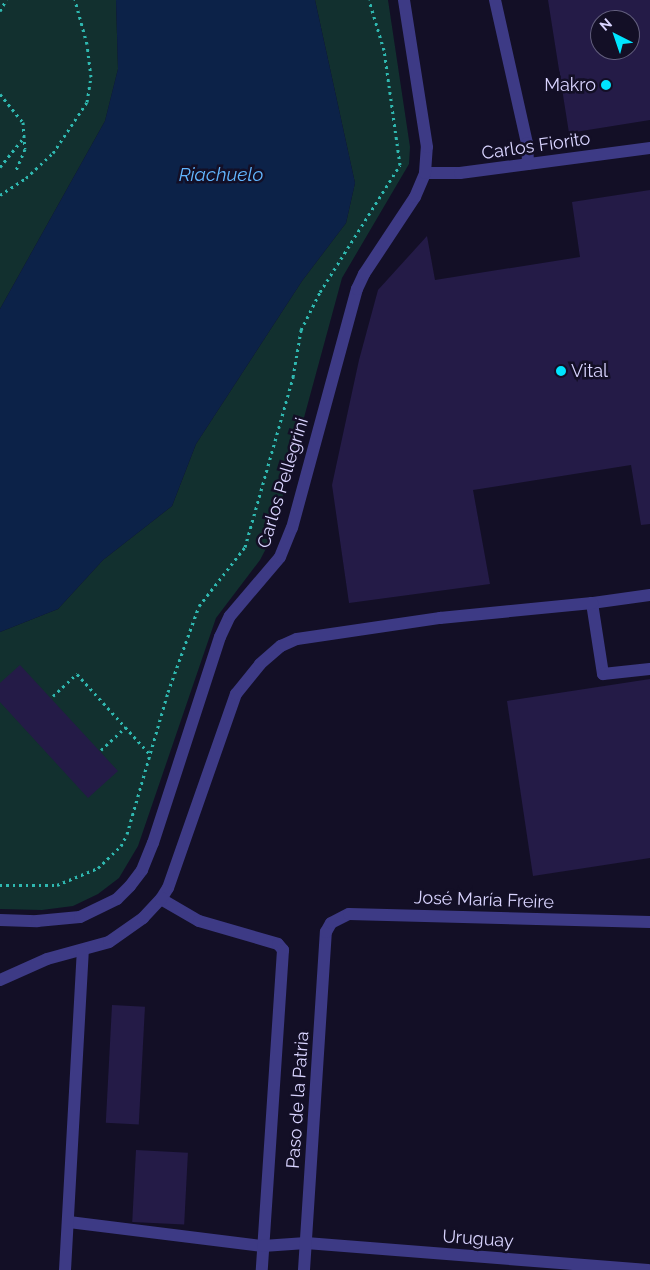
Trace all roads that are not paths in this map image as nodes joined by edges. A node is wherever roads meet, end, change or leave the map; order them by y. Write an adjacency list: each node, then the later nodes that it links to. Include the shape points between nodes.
1 (404, 0): 5 (street, Carlos Pellegrini, via 427,147)
2 (495, 0): 4 (street, via 527,143)
3 (650, 148): 4 (street, Carlos Fiorito)
4 (528, 164): 5 (street, Carlos Fiorito, via 460,174)
5 (426, 173): 10 (street, Carlos Pellegrini, via 357,289 292,528 280,557 230,616 220,637 142,870 117,899 80,917 44,921)
6 (650, 595): 7 (street)
7 (592, 603): 8 (street, via 603,674); 9 (street, via 354,630 297,638 281,646 260,664 236,694 168,888)
8 (650, 669)
9 (161, 899): 13 (street, via 129,930); 17 (street, via 198,921 278,944 283,950)
10 (0, 920)
11 (650, 922): 12 (street, José María Freire, via 349,914 335,920)
12 (326, 932): 16 (street, Paso de la Patria)
13 (83, 951): 14 (street, via 47,959); 15 (street)
14 (0, 980)
15 (69, 1222): 17 (street, Uruguay); 18 (street)
16 (306, 1244): 17 (street, Uruguay); 20 (street, Paso de la Patria); 21 (street, Uruguay)
17 (263, 1246): 19 (street)
18 (65, 1270)
19 (262, 1270)
20 (304, 1270)
21 (648, 1270)

